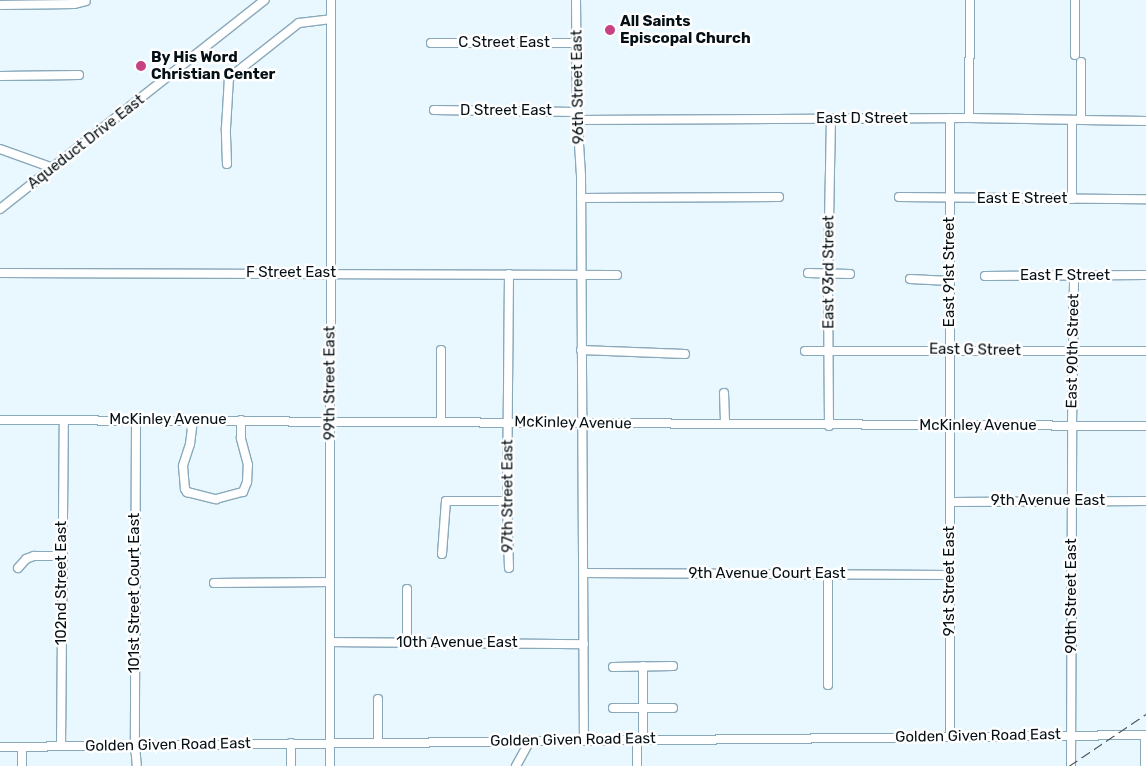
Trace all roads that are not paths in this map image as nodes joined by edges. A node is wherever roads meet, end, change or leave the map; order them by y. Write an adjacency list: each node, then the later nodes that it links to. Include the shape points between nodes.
1 (266, 0): 24 (street, Aqueduct Drive East)
2 (331, 0): 8 (street, 99th Street East)
3 (576, 0): 10 (street, 96th Street East)
4 (970, 0): 19 (street)
5 (1076, 0): 11 (street)
6 (86, 1): 7 (street)
7 (0, 5)
8 (331, 19): 23 (street, via 299,23 229,78); 33 (street, 99th Street East)
9 (431, 43): 10 (street, C Street East)
10 (576, 43): 16 (street, 96th Street East)
11 (1075, 55)
12 (1081, 62): 20 (street)
13 (0, 76): 14 (street)
14 (79, 76)
15 (434, 110): 16 (street, D Street East)
16 (577, 116): 17 (street, East D Street); 27 (street, 96th Street East)
17 (831, 118): 18 (street, East D Street); 36 (street, East 93rd Street)
18 (950, 118): 19 (street, East D Street); 28 (street, East 91st Street)
19 (969, 118): 20 (street, East D Street)
20 (1077, 120): 21 (street, East D Street); 29 (street)
21 (1146, 121)
22 (0, 148): 24 (street)
23 (227, 164)
24 (53, 168): 31 (street, Aqueduct Drive East)
25 (779, 197): 27 (street)
26 (899, 197): 28 (street, East E Street)
27 (581, 198): 38 (street, 96th Street East)
28 (950, 198): 29 (street, East E Street); 44 (street, East 91st Street)
29 (1072, 199): 30 (street, East E Street)
30 (1146, 199)
31 (0, 209)
32 (0, 273): 33 (street, F Street East)
33 (330, 273): 34 (street, F Street East); 59 (street, 99th Street East)
34 (509, 274): 38 (street, F Street East); 61 (street, 97th Street East)
35 (808, 274): 36 (street)
36 (828, 274): 37 (street); 47 (street, East 93rd Street)
37 (850, 274)
38 (581, 275): 39 (street); 46 (street, 96th Street East)
39 (617, 275)
40 (985, 276): 41 (street, East F Street)
41 (1074, 276): 42 (street, East F Street); 51 (street, East 90th Street)
42 (1146, 276)
43 (910, 279): 44 (street)
44 (950, 281): 48 (street, East 91st Street)
45 (441, 350): 60 (street)
46 (581, 350): 52 (street); 62 (street, 96th Street East)
47 (828, 350): 48 (street, East G Street); 49 (street, East G Street); 64 (street, East 93rd Street)
48 (949, 350): 51 (street, East G Street); 65 (street, East 91st Street)
49 (805, 351)
50 (1146, 351): 51 (street, East G Street)
51 (1074, 352): 66 (street, East 90th Street)
52 (685, 354)
53 (724, 393): 63 (street)
54 (0, 420): 55 (street, McKinley Avenue)
55 (64, 420): 56 (street, McKinley Avenue); 73 (street, 102nd Street East)
56 (136, 420): 57 (street, McKinley Avenue); 102 (street, 101st Street Court East)
57 (193, 420): 58 (street, McKinley Avenue); 58 (street, via 183,466 185,489 216,499 243,492 247,482 248,465 241,438)
58 (241, 420): 59 (street, McKinley Avenue)
59 (330, 420): 60 (street, McKinley Avenue); 79 (street, 99th Street East)
60 (441, 421): 61 (street, McKinley Avenue)
61 (508, 422): 62 (street, McKinley Avenue); 70 (street, 97th Street East)
62 (580, 424): 63 (street, McKinley Avenue); 76 (street, 96th Street East)
63 (725, 424): 64 (street, McKinley Avenue)
64 (829, 426): 65 (street, McKinley Avenue)
65 (950, 426): 66 (street, McKinley Avenue); 71 (street, 91st Street East)
66 (1072, 426): 67 (street, McKinley Avenue); 68 (street, 90th Street East)
67 (1146, 426)
68 (1072, 500): 69 (street, 9th Avenue East); 71 (street, 9th Avenue East); 93 (street, 90th Street East)
69 (1146, 500)
70 (507, 501): 72 (street, via 446,501); 75 (street, 97th Street East)
71 (951, 502): 78 (street, 91st Street East)
72 (442, 554)
73 (62, 556): 74 (street, via 34,556); 103 (street, 102nd Street East)
74 (18, 568)
75 (509, 568)
76 (584, 573): 77 (street, 9th Avenue Court East); 84 (street, 96th Street East)
77 (828, 574): 78 (street, 9th Avenue Court East); 88 (street)
78 (949, 575): 95 (street, 91st Street East)
79 (330, 582): 80 (street); 82 (street, 99th Street East)
80 (214, 583)
81 (407, 589): 83 (street)
82 (330, 642): 83 (street, 10th Avenue East); 101 (street, 99th Street East)
83 (407, 643): 84 (street, 10th Avenue East)
84 (584, 644): 97 (street)
85 (643, 666): 86 (street); 87 (street); 91 (street)
86 (673, 666)
87 (613, 667)
88 (828, 685)
89 (378, 699): 99 (street)
90 (613, 708): 91 (street)
91 (643, 708): 92 (street); 96 (street)
92 (673, 708)
93 (1071, 735): 94 (street, Golden Given Road East); 95 (street, Golden Given Road East); 112 (street, 90th Street East)
94 (1146, 735): 113 (street)
95 (950, 737): 96 (street, Golden Given Road East)
96 (640, 739): 97 (street, Golden Given Road East); 111 (street)
97 (584, 740): 98 (street, Golden Given Road East)
98 (530, 741): 99 (street, Golden Given Road East); 110 (street)
99 (378, 742): 101 (street, Golden Given Road East)
100 (291, 743): 101 (street, Golden Given Road East); 102 (street, Golden Given Road East); 108 (street)
101 (330, 743): 109 (street, 99th Street East)
102 (135, 745): 103 (street, Golden Given Road East); 107 (street, 101st Street Court East)
103 (61, 746): 105 (street, Golden Given Road East)
104 (0, 747): 105 (street, Golden Given Road East)
105 (22, 747): 106 (street)
106 (22, 766)
107 (137, 766)
108 (291, 766)
109 (330, 766)
110 (516, 766)
111 (637, 766)
112 (1071, 766)
113 (1146, 766)

